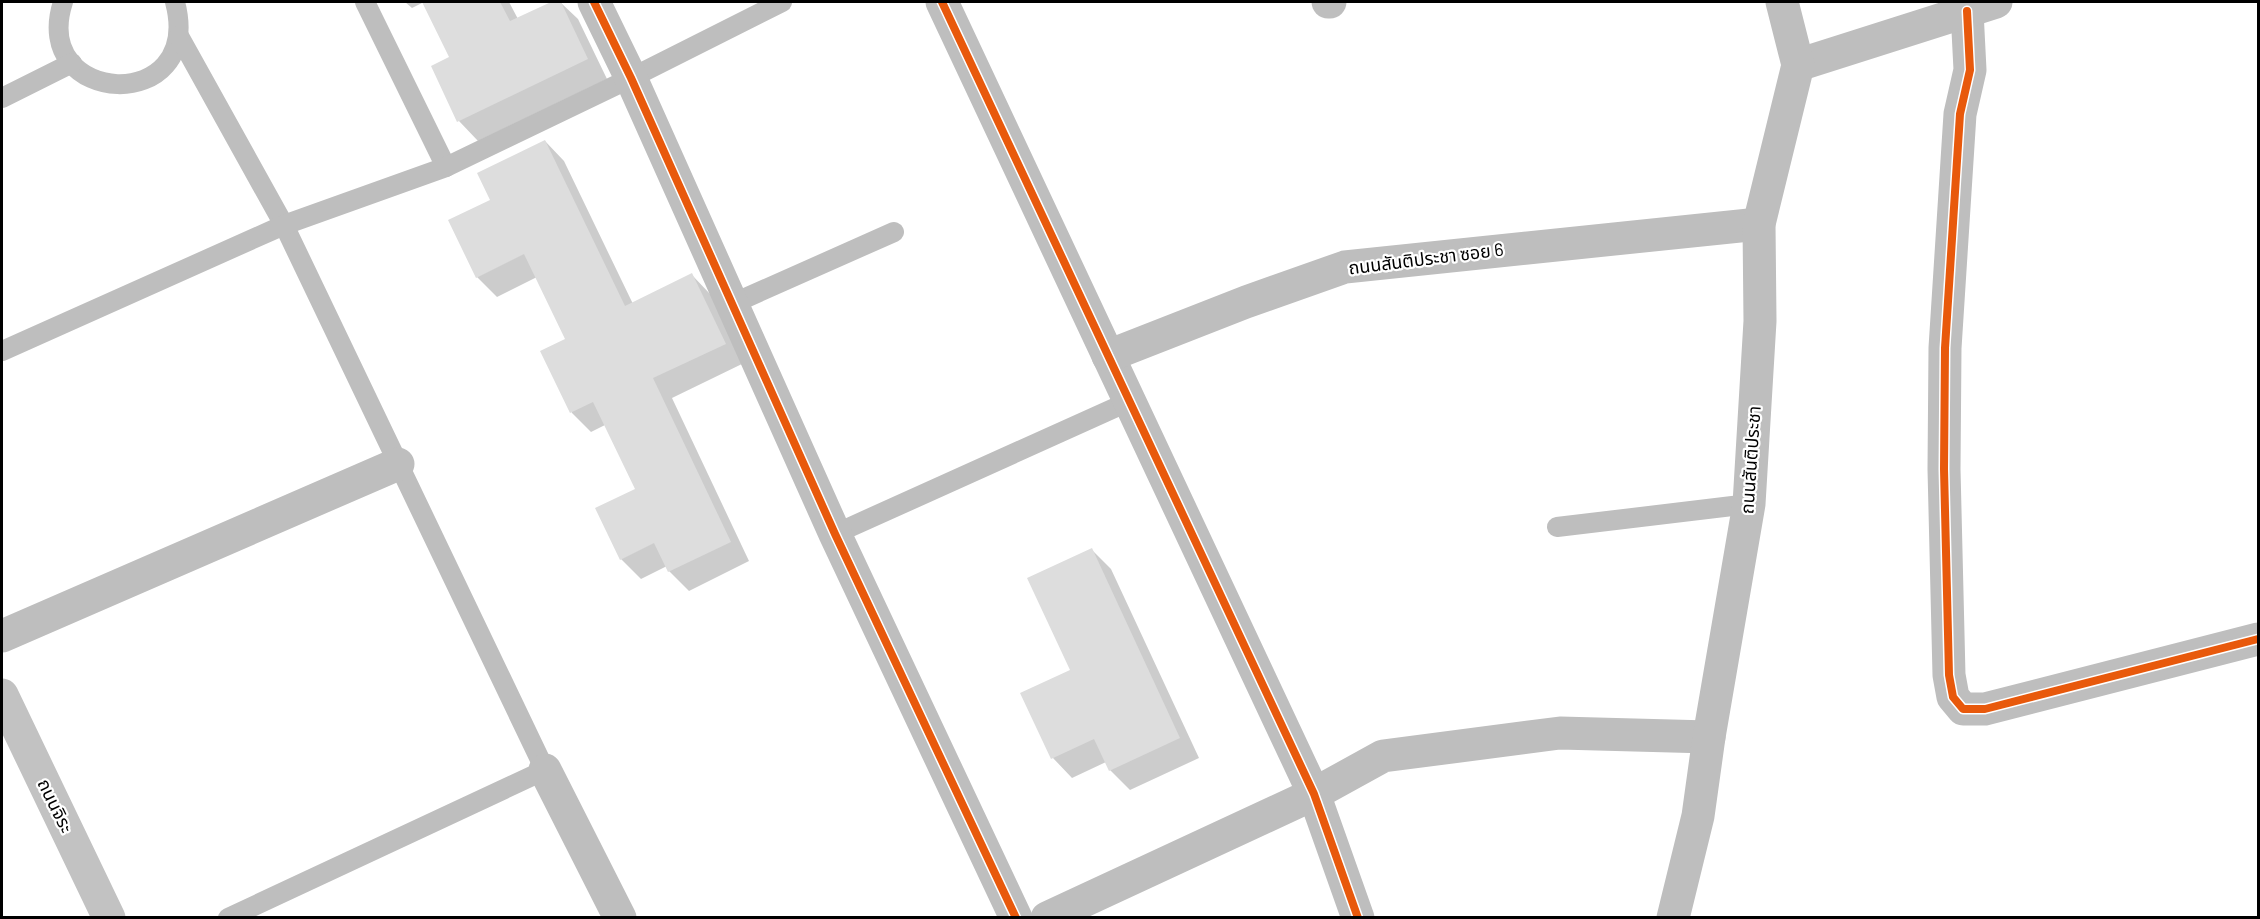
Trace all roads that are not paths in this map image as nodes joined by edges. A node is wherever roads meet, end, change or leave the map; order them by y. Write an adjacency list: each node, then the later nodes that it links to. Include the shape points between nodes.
1 (63, 2): 10 (lane, via 59,31)
2 (175, 2): 9 (lane)
3 (365, 2): 14 (lane)
4 (594, 2): 12 (street)
5 (782, 2): 12 (lane)
6 (942, 2): 20 (street)
7 (1782, 2): 11 (street, ถนนสันติประชา)
8 (1982, 6): 11 (street); 27 (street, via 1960,114 1945,348 1946,590 1953,697 1962,710 1984,709)
9 (179, 36): 10 (lane, via 163,66 134,84 100,82); 16 (lane)
10 (72, 63): 13 (lane)
11 (1798, 65): 15 (street, ถนนสันติประชา)
12 (631, 78): 14 (lane); 18 (street)
13 (2, 98)
14 (446, 167): 16 (lane)
15 (1759, 224): 20 (street, ถนนสันติประชา ซอย 6, via 1345,267); 23 (street, ถนนสันติประชา, via 1760,321)
16 (284, 225): 19 (lane); 22 (lane)
17 (894, 232): 18 (lane)
18 (732, 304): 25 (street)
19 (2, 351)
20 (1108, 356): 21 (street)
21 (1130, 401): 25 (lane); 31 (street)
22 (398, 464): 26 (street); 30 (lane)
23 (1749, 504): 24 (lane); 29 (street, ถนนสันติประชา)
24 (1557, 527)
25 (835, 534): 35 (street)
26 (2, 636)
27 (2259, 639)
28 (2, 695): 32 (main road, ถนนจิระ)
29 (1709, 737): 31 (street, via 1560,734 1383,756); 38 (street, ถนนสันติประชา, via 1698,816)
30 (545, 770): 33 (lane); 34 (street)
31 (1314, 794): 36 (street); 37 (street)
32 (109, 918)
33 (228, 918)
34 (620, 918)
35 (1016, 918)
36 (1047, 918)
37 (1358, 918)
38 (1673, 918)

